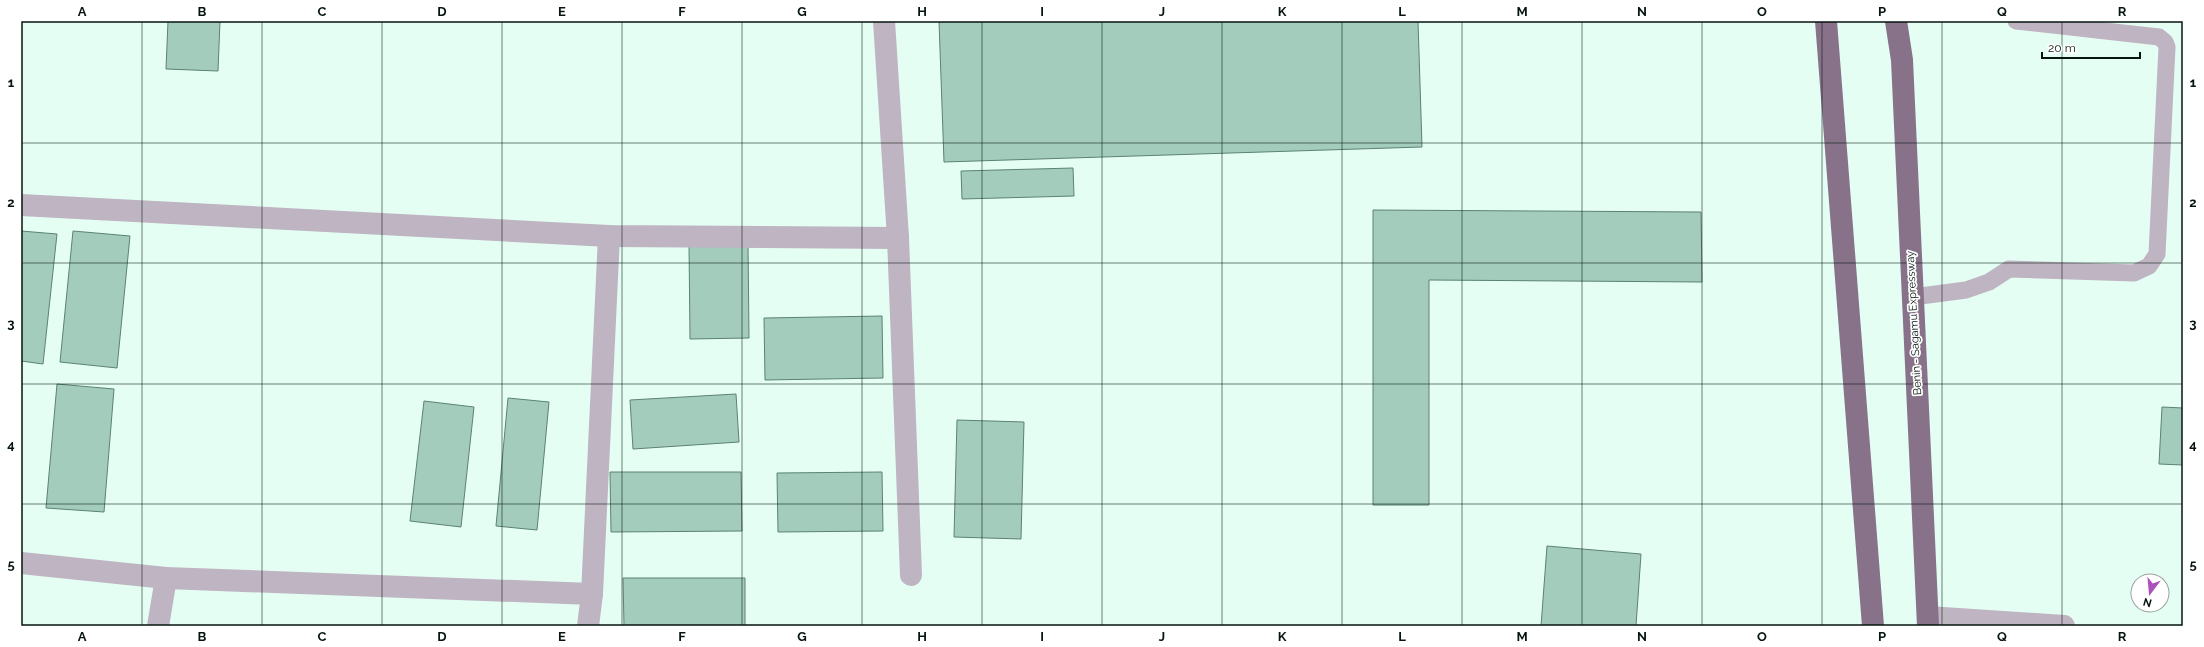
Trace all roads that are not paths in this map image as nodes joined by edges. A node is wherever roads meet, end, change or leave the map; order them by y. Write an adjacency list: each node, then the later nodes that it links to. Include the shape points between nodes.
1 (884, 21): 7 (street)
2 (1826, 21): 16 (highway)
3 (1896, 21): 8 (highway, Benin - Sagamu Expressway, via 1902,60)
4 (2016, 21): 8 (lane, via 2159,37 2165,42 2167,47 2157,254 2149,266 2134,273 2009,269 1989,282 1966,290)
5 (21, 205): 6 (street)
6 (609, 236): 7 (street); 12 (street)
7 (898, 238): 10 (street)
8 (1913, 297): 13 (highway, Benin - Sagamu Expressway)
9 (21, 563): 11 (street)
10 (911, 575)
11 (166, 578): 12 (street); 14 (street)
12 (592, 594): 15 (street)
13 (1928, 621): 17 (street)
14 (158, 626)
15 (588, 626)
16 (1873, 626)
17 (2064, 626)

